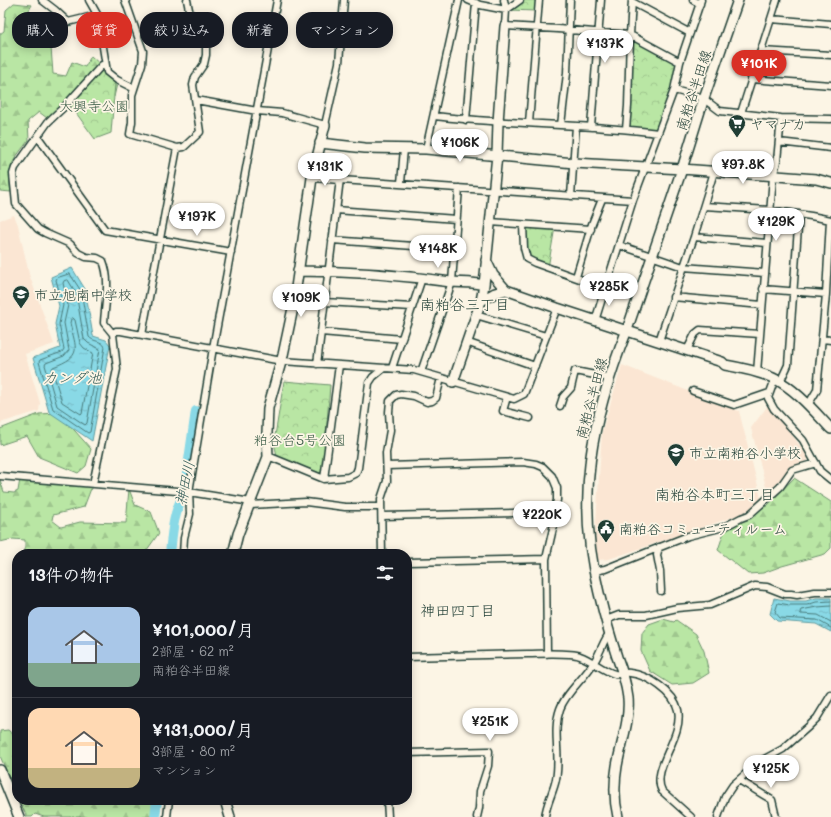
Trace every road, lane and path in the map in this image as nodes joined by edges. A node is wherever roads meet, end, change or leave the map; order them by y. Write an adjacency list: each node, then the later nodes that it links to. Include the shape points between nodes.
1 (42, 0): 23 (street, via 68,22)
2 (89, 0): 21 (street)
3 (125, 0): 38 (street, via 143,51 142,64)
4 (187, 0): 41 (street, via 193,28 202,31 207,47 204,64 193,85)
5 (277, 0): 42 (street)
6 (344, 0): 50 (street, via 338,63)
7 (459, 0): 44 (street)
8 (468, 0): 19 (street)
9 (504, 0): 20 (street)
10 (520, 0): 20 (street)
11 (539, 0): 26 (street)
12 (570, 0): 27 (street)
13 (601, 0): 28 (street)
14 (693, 0): 18 (street)
15 (738, 0): 40 (street, 南粕谷半田線)
16 (777, 0): 22 (street)
17 (632, 1): 29 (street); 30 (street)
18 (700, 2): 29 (street)
19 (476, 3): 20 (street); 47 (street)
20 (506, 10): 25 (street)
21 (95, 12)
22 (771, 19): 24 (street); 32 (street)
23 (76, 20)
24 (831, 24)
25 (506, 26): 26 (street); 48 (street)
26 (537, 28): 27 (street); 49 (street)
27 (568, 30): 28 (street); 51 (street, via 567,73)
28 (599, 33): 30 (street); 53 (street)
29 (690, 33): 34 (street)
30 (630, 35): 34 (street); 54 (street)
31 (102, 48): 35 (street)
32 (761, 51): 33 (street); 36 (street)
33 (831, 55)
34 (680, 62): 39 (street)
35 (105, 65): 38 (street, via 107,72 112,76 124,85); 56 (street, via 102,65 53,116)
36 (751, 78): 37 (street); 43 (street)
37 (831, 85)
38 (134, 88): 59 (street, via 130,134)
39 (674, 90): 40 (street); 55 (street)
40 (704, 98): 43 (street, via 720,111); 66 (street, 南粕谷半田線)
41 (196, 100): 42 (street); 59 (street, via 200,132 184,147)
42 (256, 111): 50 (street, via 282,113); 93 (street)
43 (740, 113): 45 (street)
44 (434, 116): 47 (street); 62 (street)
45 (781, 118): 46 (street); 57 (street)
46 (831, 119)
47 (466, 120): 48 (street)
48 (498, 122): 49 (street); 63 (street)
49 (529, 123): 51 (street)
50 (325, 125): 58 (street)
51 (561, 125): 52 (street)
52 (576, 126): 53 (street); 64 (street)
53 (591, 127): 54 (street)
54 (626, 129): 55 (street)
55 (658, 133): 65 (street)
56 (38, 137): 88 (street, via 105,230); 119 (street, via 13,174 16,204 38,229 70,244 86,257 103,261 108,276 104,322)
57 (779, 142): 60 (street); 68 (street)
58 (320, 143): 61 (street); 69 (street)
59 (177, 148): 88 (street)
60 (831, 148)
61 (404, 149): 62 (street); 71 (street)
62 (426, 149): 63 (street)
63 (497, 156): 64 (street); 74 (street)
64 (574, 163): 65 (street); 75 (street)
65 (646, 167): 66 (street); 77 (street)
66 (682, 169): 67 (street); 94 (street, 南粕谷半田線)
67 (714, 172): 68 (street); 78 (street)
68 (773, 177): 72 (street, via 816,179); 80 (street)
69 (312, 178): 70 (street); 97 (street)
70 (340, 179): 71 (street); 79 (street)
71 (401, 183): 73 (street)
72 (831, 183)
73 (458, 188): 74 (street); 82 (street)
74 (493, 190): 75 (street); 84 (street)
75 (572, 196): 76 (street)
76 (602, 199): 77 (street); 86 (street)
77 (633, 200): 91 (street)
78 (704, 206): 80 (street); 87 (street)
79 (336, 210): 82 (street); 89 (street)
80 (770, 210): 81 (street); 90 (street)
81 (799, 214): 83 (street); 107 (street)
82 (456, 218): 92 (street)
83 (831, 220): 108 (street)
84 (490, 222): 85 (street); 95 (street)
85 (523, 225): 86 (street); 100 (street, via 527,259)
86 (591, 229): 100 (street)
87 (694, 237): 90 (street); 96 (street)
88 (160, 239): 93 (street); 121 (street)
89 (332, 240): 92 (street); 98 (street)
90 (767, 242): 99 (street)
91 (619, 244): 94 (street); 104 (street)
92 (454, 249): 102 (street)
93 (231, 252): 128 (street)
94 (652, 256): 96 (street); 117 (street, 南粕谷半田線)
95 (486, 260): 103 (street); 106 (street, via 493,275)
96 (683, 267): 99 (street); 109 (street)
97 (298, 271): 98 (street); 130 (street)
98 (328, 271): 101 (street); 111 (street)
99 (765, 273): 105 (street)
100 (576, 277): 104 (street)
101 (422, 278): 102 (street); 113 (street)
102 (452, 282): 103 (street); 136 (street)
103 (484, 285): 110 (street)
104 (605, 288): 116 (street)
105 (764, 289): 107 (street); 112 (street)
106 (506, 290): 110 (street); 114 (street)
107 (794, 291): 108 (street); 140 (street, via 788,365)
108 (826, 294): 124 (street)
109 (674, 297): 112 (street); 126 (street)
110 (481, 301): 115 (street)
111 (325, 302): 113 (street); 118 (street)
112 (762, 305): 120 (street)
113 (412, 308): 123 (street)
114 (557, 308): 116 (street); 122 (street)
115 (476, 315): 122 (street); 127 (street)
116 (595, 321): 117 (street)
117 (626, 330): 126 (street); 139 (street, 南粕谷半田線)
118 (321, 332): 123 (street); 131 (street)
119 (113, 334): 121 (street, via 121,331); 155 (street, via 117,369)
120 (760, 334): 129 (street, via 700,330 695,334); 137 (street)
121 (142, 335): 128 (street)
122 (546, 336): 133 (street)
123 (402, 339): 135 (street)
124 (822, 339): 125 (street); 145 (street, via 817,390)
125 (831, 340)
126 (659, 341): 129 (street)
127 (466, 342): 133 (street); 141 (street)
128 (213, 348): 130 (street); 156 (street)
129 (687, 350): 137 (street, via 726,365)
130 (282, 361): 131 (street); 149 (street, via 268,408)
131 (317, 364): 132 (street)
132 (339, 365): 134 (street); 153 (street)
133 (535, 366): 144 (street, via 524,394 514,399)
134 (384, 368): 135 (street); 153 (street, via 370,383 360,461 356,473 348,477)
135 (392, 368): 136 (street)
136 (421, 372): 138 (street)
137 (757, 372): 140 (street)
138 (441, 378): 141 (street); 151 (street, via 436,398 432,401 427,402 401,394 390,401)
139 (610, 378): 146 (street, via 575,371 571,388 563,397); 167 (street, 南粕谷半田線, via 596,425 588,474 587,524)
140 (777, 381): 143 (street); 145 (street)
141 (453, 382): 144 (street)
142 (693, 391): 143 (street, via 734,405)
143 (769, 393): 150 (street, via 768,398 774,409 803,440)
144 (507, 397): 147 (street, via 503,411)
145 (808, 405): 148 (street)
146 (560, 406)
147 (530, 418)
148 (831, 429)
149 (268, 457): 153 (street); 157 (street)
150 (816, 463): 154 (street, via 820,471); 161 (street, via 792,470 780,487 749,515 724,527 693,534)
151 (387, 466): 158 (street, via 387,481); 159 (street, via 523,462 536,464 546,470 554,480 557,493)
152 (0, 476): 155 (street)
153 (324, 479)
154 (831, 480)
155 (93, 484): 156 (street)
156 (189, 492): 157 (street); 162 (street, via 190,514)
157 (250, 503): 158 (street, via 306,502 344,507); 163 (street)
158 (381, 507): 160 (street)
159 (554, 512): 160 (street); 165 (street, via 554,524)
160 (382, 516): 164 (street)
161 (659, 547): 167 (street); 168 (street, via 657,555)
162 (183, 549)
163 (234, 549)
164 (382, 549)
165 (546, 559): 166 (street); 172 (street)
166 (412, 562)
167 (594, 571): 170 (street, 南粕谷半田線)
168 (661, 591)
169 (831, 592): 170 (street, via 797,595 755,586 710,605 677,608 646,615 619,615)
170 (606, 620): 171 (street, 南粕谷半田線)
171 (610, 633): 174 (street); 175 (street, 南粕谷半田線)
172 (547, 654): 173 (street); 174 (street, via 579,655)
173 (412, 657)
174 (594, 664): 175 (street, via 616,674); 190 (street, via 560,708 557,728 557,777)
175 (623, 673): 191 (street, 南粕谷半田線, via 628,709 615,778); 192 (street, via 649,678 667,693 676,706 677,729 658,782 662,791)
176 (831, 695): 179 (street, via 808,728 783,749 759,762)
177 (412, 753): 189 (street, via 489,751)
178 (0, 770): 180 (street)
179 (739, 780): 193 (street, via 729,790); 194 (street, via 772,800)
180 (12, 800)
181 (14, 805): 185 (street)
182 (168, 805): 186 (street)
183 (226, 805): 187 (street)
184 (387, 805): 188 (street)
185 (19, 817)
186 (167, 817)
187 (230, 817)
188 (388, 817)
189 (476, 817)
190 (545, 817)
191 (618, 817)
192 (691, 817)
193 (718, 817)
194 (776, 817)

